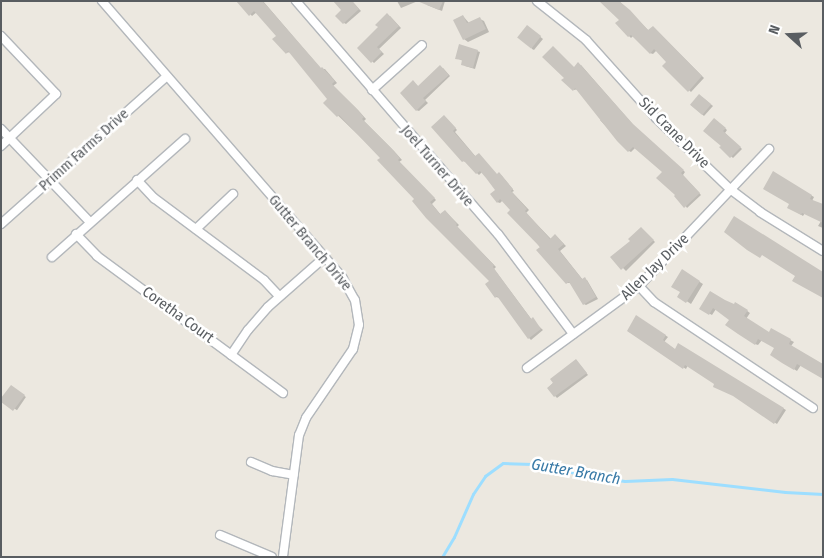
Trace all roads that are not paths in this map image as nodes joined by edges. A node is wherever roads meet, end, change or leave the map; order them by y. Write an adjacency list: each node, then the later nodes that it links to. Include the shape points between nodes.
1 (102, 1): 6 (street, Gutter Branch Drive)
2 (296, 1): 7 (street, Joel Turner Drive)
3 (537, 1): 15 (street, Sid Crane Drive, via 586,40 656,118)
4 (1, 36): 9 (street, via 56,94)
5 (422, 45): 7 (street)
6 (167, 76): 14 (street, Primm Farms Drive); 23 (street, Gutter Branch Drive)
7 (372, 90): 26 (street, Joel Turner Drive, via 515,255)
8 (1, 129): 9 (street)
9 (10, 138): 11 (street); 14 (street)
10 (185, 139): 13 (street)
11 (1, 146)
12 (769, 149): 15 (street, Allen Jay Drive)
13 (137, 180): 17 (street); 19 (street, via 154,198)
14 (49, 181): 17 (street); 18 (street, Primm Farms Drive)
15 (730, 189): 21 (street, Sid Crane Drive); 24 (street, Allen Jay Drive)
16 (233, 194): 19 (street)
17 (90, 222): 20 (street)
18 (1, 224)
19 (196, 230): 25 (street, via 264,280)
20 (76, 234): 22 (street); 27 (street, Coretha Court, via 97,256)
21 (823, 251)
22 (52, 257)
23 (325, 257): 25 (street); 32 (street, Gutter Branch Drive, via 352,292 358,316 358,334 348,358 302,426)
24 (639, 286): 26 (street, Allen Jay Drive); 30 (street, via 654,302)
25 (279, 296): 27 (street, via 258,318)
26 (573, 334): 28 (street, Allen Jay Drive)
27 (232, 355): 29 (street, Coretha Court)
28 (527, 368)
29 (283, 393)
30 (813, 408)
31 (251, 462): 32 (street, via 272,471)
32 (294, 475): 35 (street, Gutter Branch Drive)
33 (220, 535): 34 (street)
34 (272, 557)
35 (284, 557)

